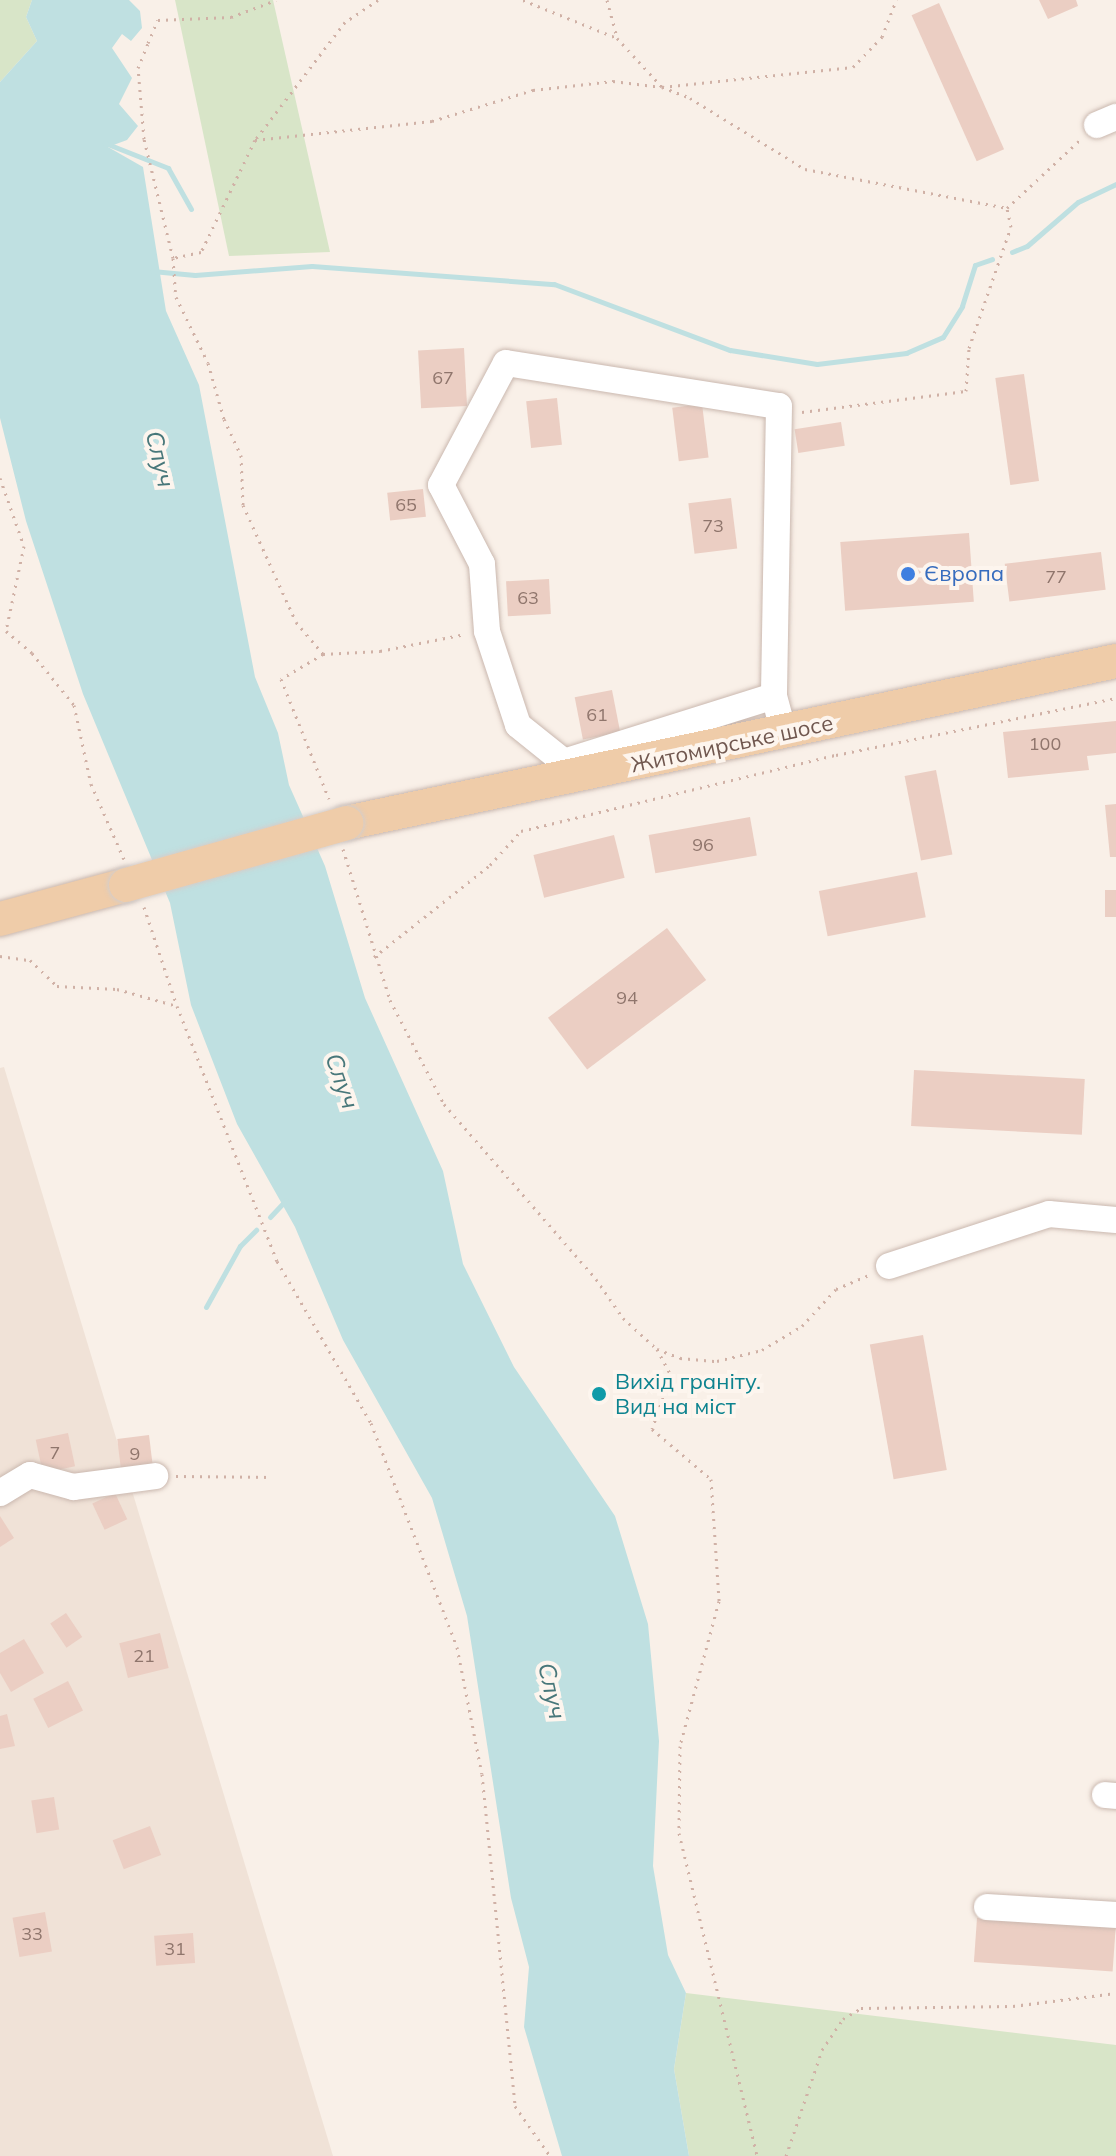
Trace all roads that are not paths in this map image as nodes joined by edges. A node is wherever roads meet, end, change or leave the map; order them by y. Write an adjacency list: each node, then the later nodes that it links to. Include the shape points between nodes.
1 (1116, 661): 3 (main road, Житомирське шосе)
2 (774, 696): 2 (lane, via 779,406 506,363 441,485 482,564 487,631 518,725 564,762); 3 (lane)
3 (784, 734): 4 (main road, Житомирське шосе, bridge, via 340,827)
4 (0, 919)
5 (1116, 1220): 6 (lane, via 1049,1214)
6 (889, 1266)
7 (155, 1476): 8 (lane, via 73,1487 30,1475)
8 (0, 1493)
9 (987, 1907): 10 (lane)
10 (1116, 1915)

